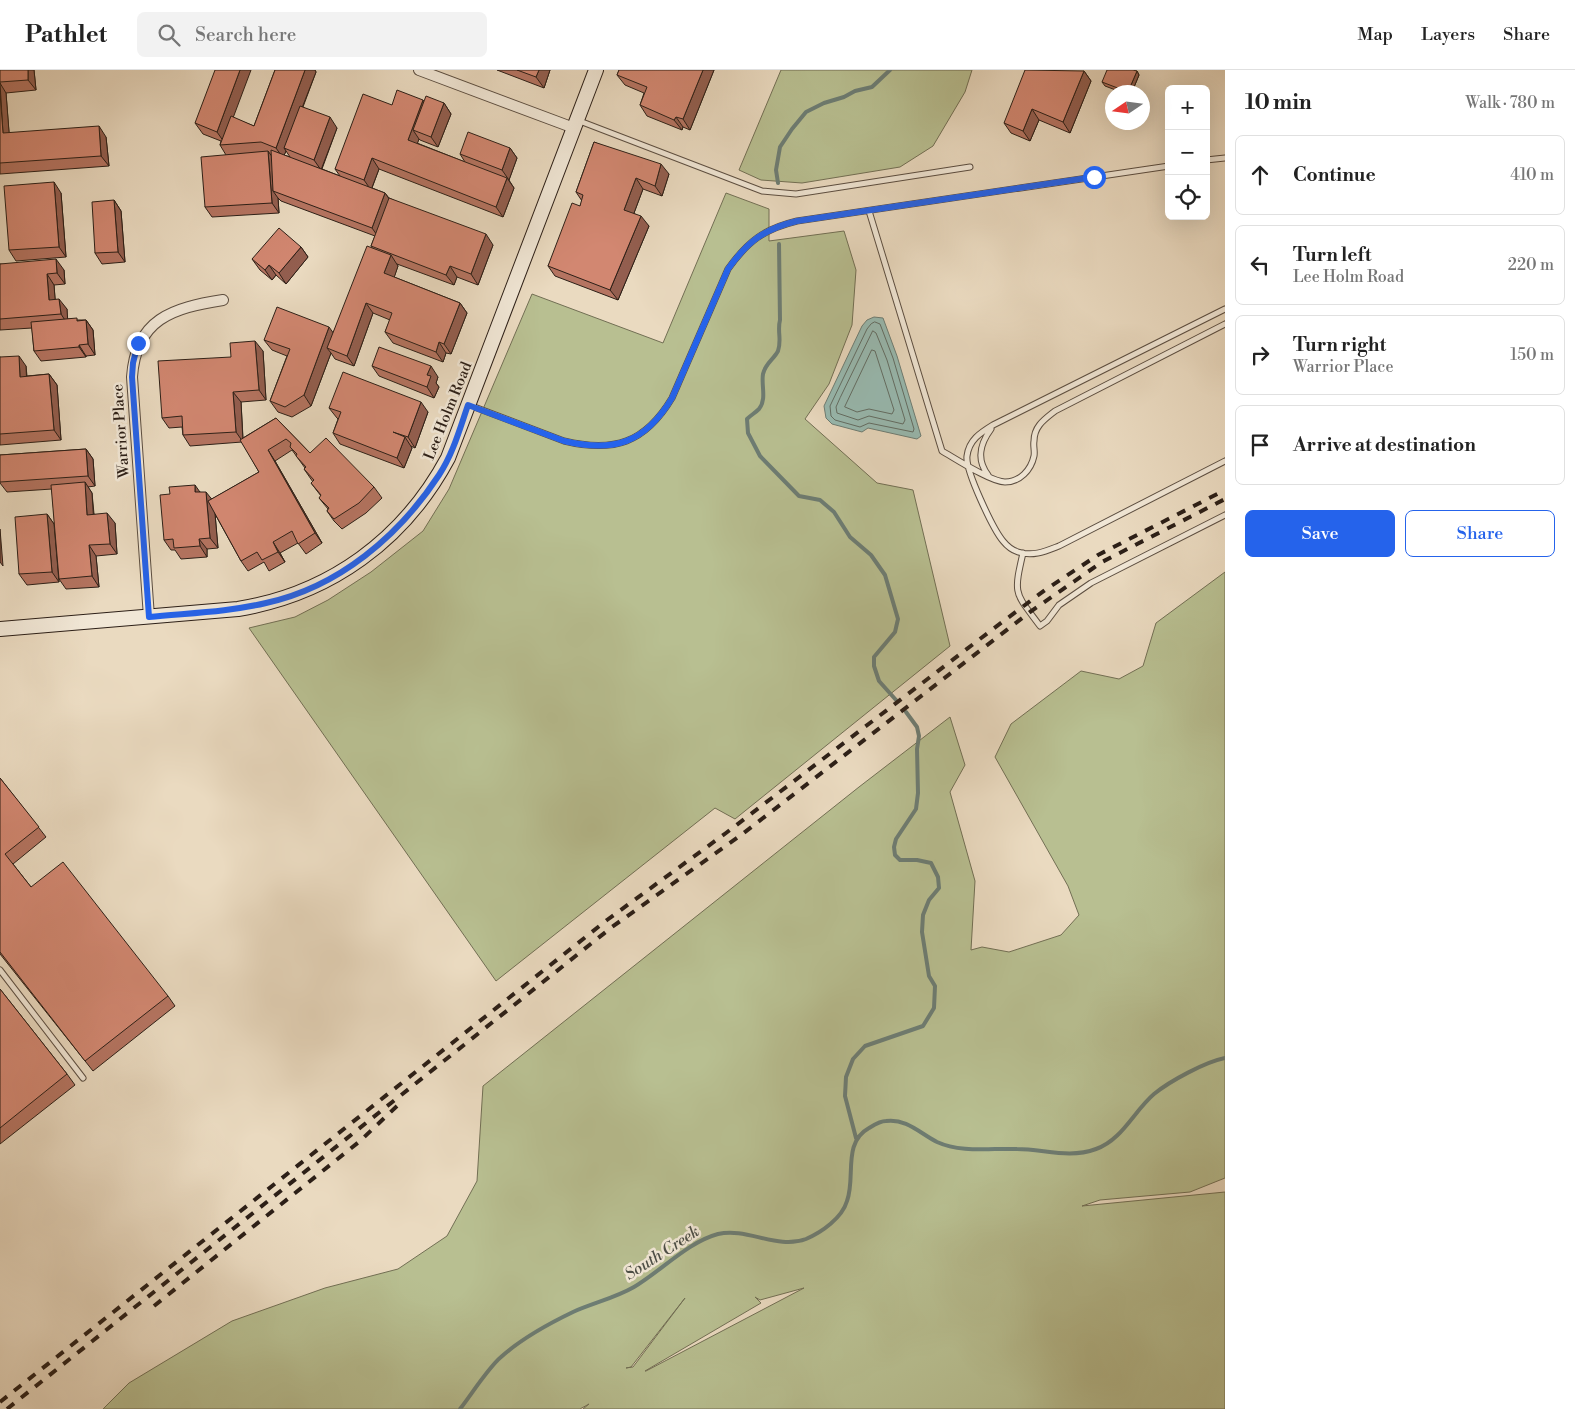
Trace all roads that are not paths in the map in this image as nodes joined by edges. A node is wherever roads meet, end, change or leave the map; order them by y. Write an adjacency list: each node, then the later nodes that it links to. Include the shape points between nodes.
1 (419, 70): 3 (street)
2 (596, 70): 3 (street, Lee Holm Road)
3 (575, 124): 6 (lane, via 778,194 796,194); 12 (street, Lee Holm Road)
4 (1225, 158): 5 (lane)
5 (1210, 160)
6 (970, 167)
7 (1165, 167): 8 (lane)
8 (868, 211): 12 (lane, via 797,221 765,231 752,241 728,269 672,398 661,416 626,442 592,446 564,441); 15 (lane, via 942,451)
9 (222, 300): 19 (street, Warrior Place, via 191,305 163,318 143,334 133,363)
10 (1225, 309): 13 (lane)
11 (1225, 324): 16 (lane, via 1055,411 1036,429 1032,465 1025,474 1015,480)
12 (468, 405): 19 (street, Lee Holm Road, via 448,458 434,482 391,534 345,570 299,593 267,603)
13 (993, 425): 15 (lane, via 974,439 969,447); 16 (lane, via 984,438 980,457 987,474)
14 (1225, 461): 18 (lane, via 1059,546 1044,552)
15 (967, 465): 16 (lane); 18 (lane, via 1001,540 1016,552)
16 (995, 480)
17 (1225, 516): 18 (lane, via 1091,582 1058,605 1040,626 1019,598 1017,590)
18 (1023, 553)
19 (149, 617): 20 (street, Lee Holm Road)
20 (0, 630)
21 (0, 970): 22 (lane)
22 (83, 1078)

